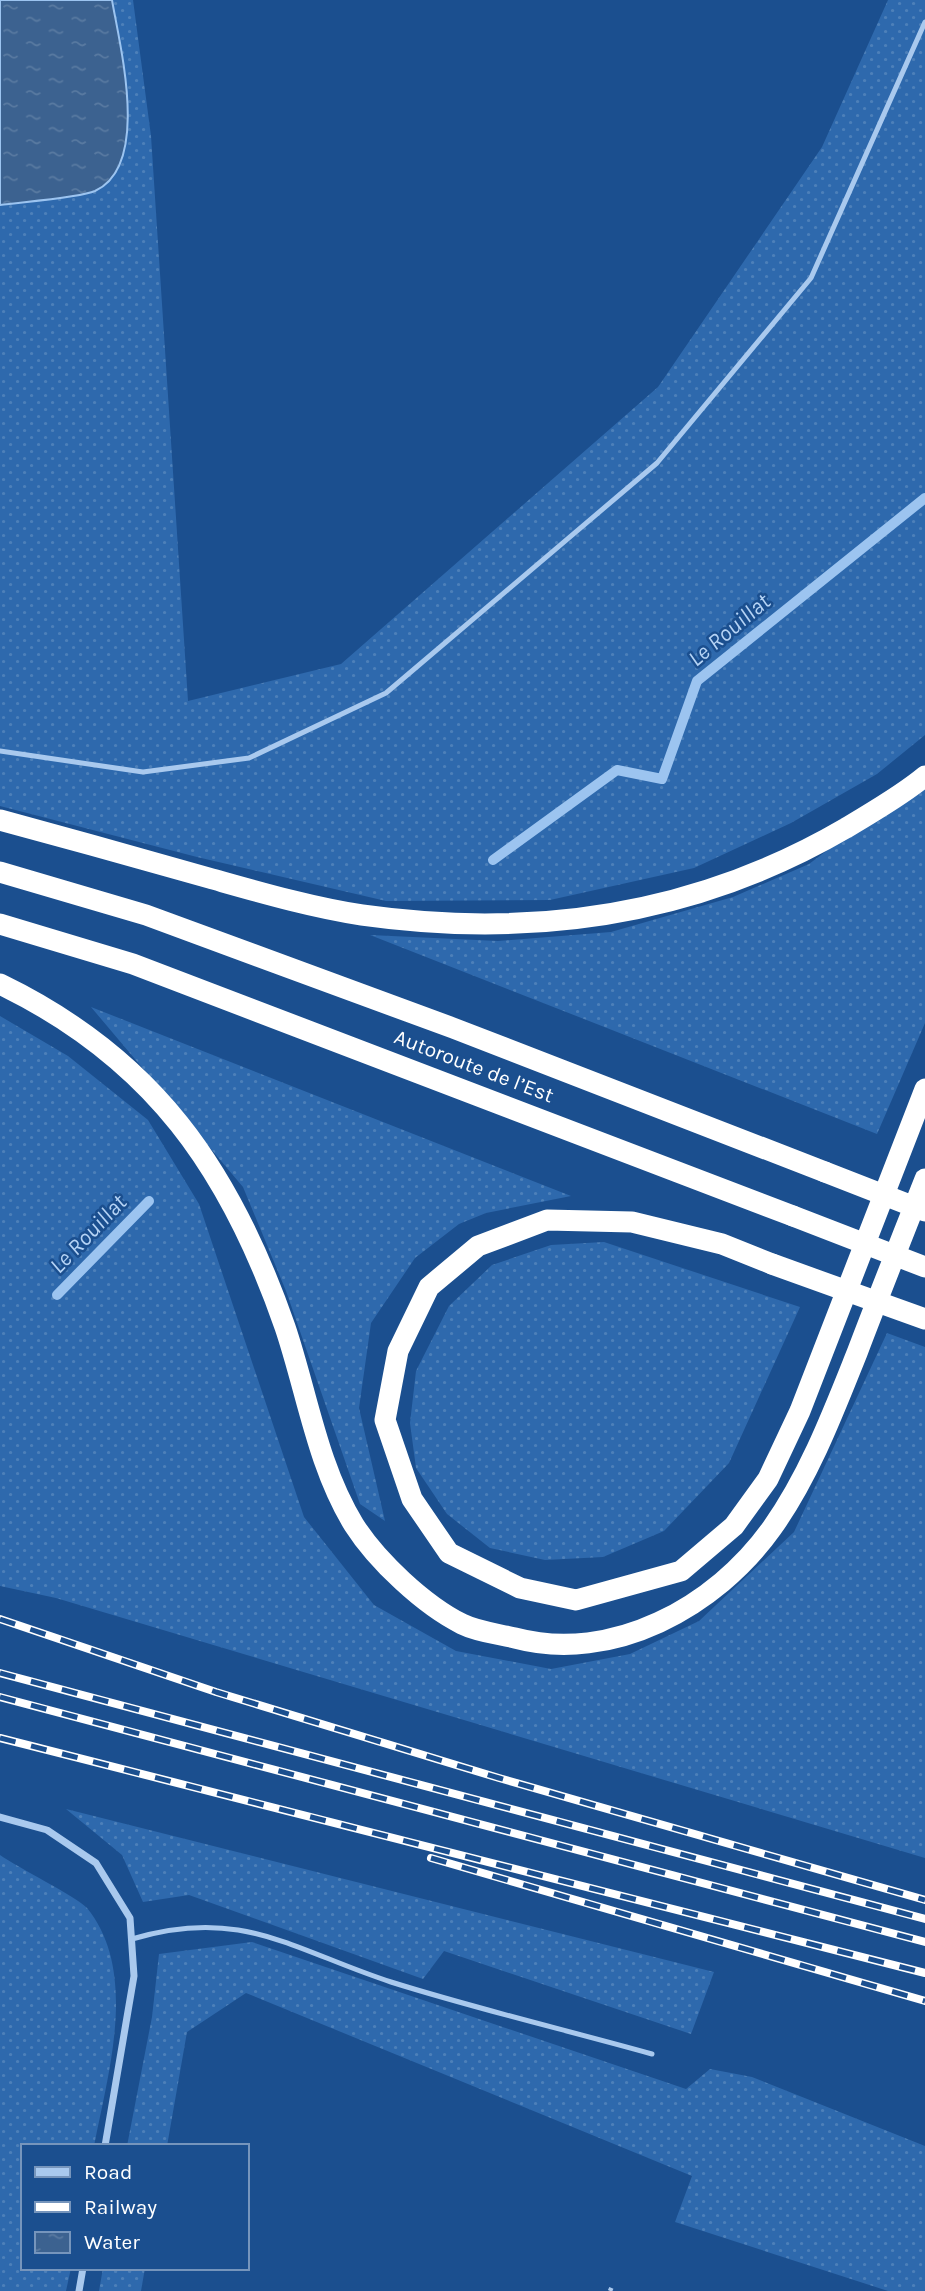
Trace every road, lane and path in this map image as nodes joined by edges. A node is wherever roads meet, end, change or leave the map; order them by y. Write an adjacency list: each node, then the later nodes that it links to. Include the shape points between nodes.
1 (925, 22): 2 (lane, via 811,278 657,463 386,693 249,758 143,772)
2 (0, 751)
3 (925, 776): 4 (highway, via 795,857 717,889 632,911 521,925 433,923 320,907)
4 (0, 820)
5 (0, 872): 10 (highway, Autoroute de l’Est, bridge, via 146,915)
6 (0, 924): 11 (highway, Autoroute de l’Est, bridge, via 133,964)
7 (0, 984): 9 (highway, via 104,1045 158,1096 205,1156 247,1230 266,1278 326,1465 354,1525 397,1578 463,1625 536,1644 607,1641 665,1622 724,1580 772,1529 825,1434)
8 (925, 1089): 12 (highway, bridge, via 800,1411 768,1479 734,1526 681,1572 576,1600 520,1588 449,1553 412,1499 385,1420 398,1351 429,1287 478,1246 547,1220 632,1222 722,1244 772,1264)
9 (925, 1179)
10 (925, 1211)
11 (925, 1267)
12 (925, 1319)
13 (0, 1817): 14 (street, via 47,1830 96,1863 130,1918)
14 (132, 1939): 15 (lane, via 203,1926 260,1932 391,1982); 16 (street, via 134,1976)
15 (652, 2054)
16 (105, 2144)
17 (83, 2270): 19 (street)
18 (613, 2284): 20 (path)
19 (79, 2291)
20 (610, 2291)

